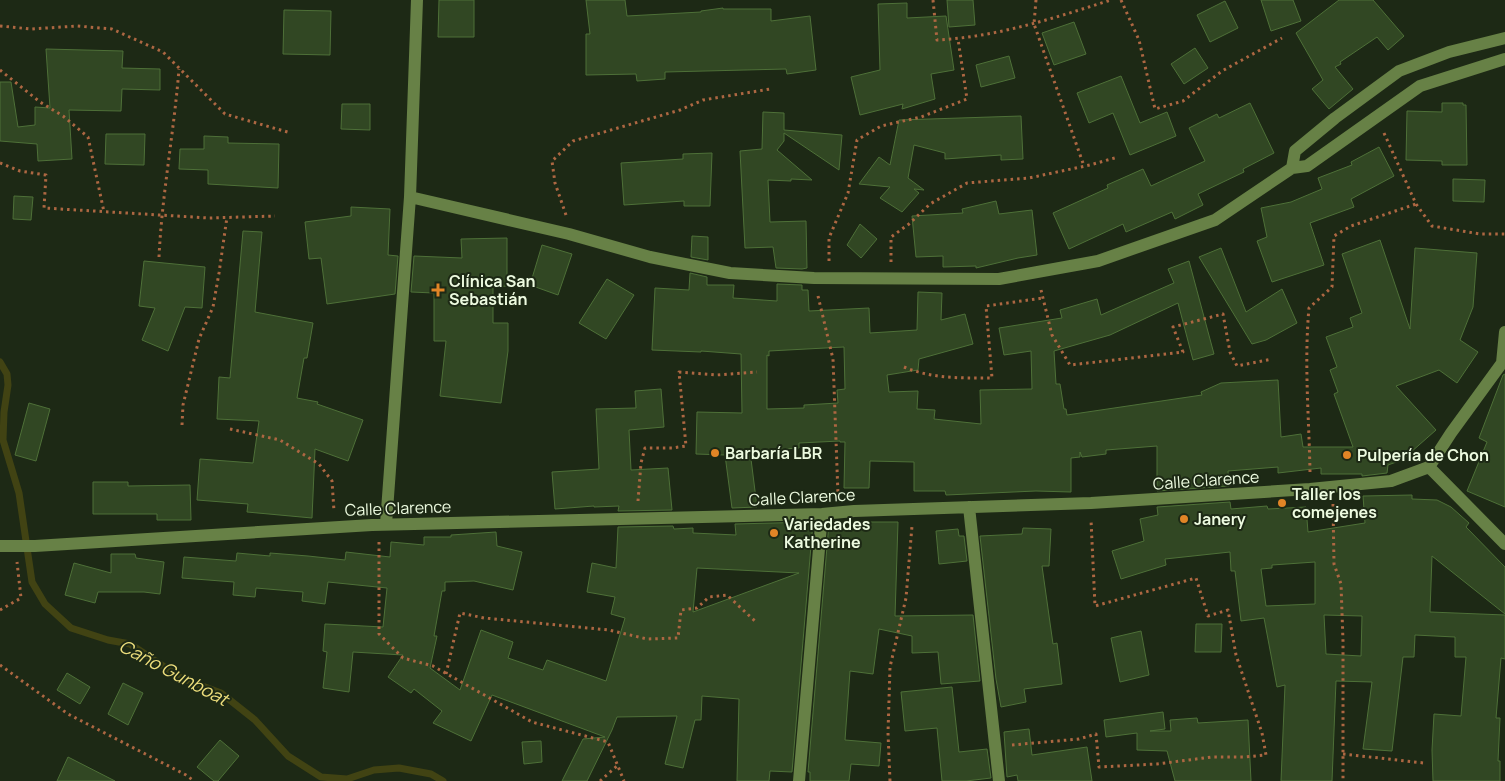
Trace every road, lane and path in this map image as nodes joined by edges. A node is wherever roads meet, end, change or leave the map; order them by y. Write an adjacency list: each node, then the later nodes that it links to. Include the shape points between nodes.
1 (417, 0): 21 (street)
2 (933, 0): 10 (path, via 937,40)
3 (1036, 0): 6 (path)
4 (1110, 0): 6 (path)
5 (1121, 0): 8 (path, via 1139,40 1155,109 1183,101 1222,71)
6 (1034, 24): 10 (path); 19 (path)
7 (0, 26): 12 (path, via 31,30 77,26 112,29 163,52)
8 (1282, 38)
9 (1505, 38): 20 (street, via 1449,52 1399,71 1295,151)
10 (958, 39): 32 (path, via 967,99 922,117 882,126 858,140 848,193 829,238)
11 (1505, 59): 15 (street, via 1420,86)
12 (179, 68): 16 (path, via 225,114); 24 (path)
13 (0, 70): 23 (path, via 88,137)
14 (770, 89): 27 (path, via 703,100 680,110 573,141 552,161)
15 (1377, 116): 20 (street, via 1306,166); 22 (path)
16 (291, 133)
17 (1118, 157): 19 (path)
18 (0, 163): 23 (path, via 20,171 46,175 44,208)
19 (1084, 166): 33 (path, via 1029,178 967,183 930,204 891,237)
20 (1292, 168): 30 (street, via 1215,220 1098,261)
21 (410, 197): 27 (street); 49 (street)
22 (1416, 204): 28 (path, via 1432,226 1480,234); 42 (path, via 1351,226 1334,236 1332,287 1309,308 1306,341 1306,390)
23 (104, 212): 24 (path)
24 (161, 215): 26 (path); 29 (path)
25 (275, 216): 26 (path)
26 (227, 217): 39 (path, via 212,307 199,339 183,405)
27 (570, 234): 31 (street, via 650,257 730,273)
28 (1505, 234)
29 (159, 257)
30 (1037, 272): 33 (street, via 999,278); 34 (path)
31 (814, 278): 32 (street); 46 (path, via 833,358 837,494)
32 (829, 278): 33 (street)
33 (891, 278)
34 (1043, 298): 36 (path, via 1052,335 1070,365 1183,352 1173,327 1223,314 1230,352 1237,366); 37 (path, via 986,306 992,378 947,378)
35 (1505, 332): 41 (street, via 1502,363)
36 (1272, 359)
37 (904, 367)
38 (757, 372): 48 (path, via 716,375 679,372 686,446 645,448)
39 (182, 425)
40 (230, 429): 50 (path, via 280,440 319,464 332,481)
41 (1429, 467): 42 (street, Calle Clarence, via 1391,481); 51 (street)
42 (1316, 489): 43 (street, Calle Clarence); 59 (path, via 1332,497 1334,564 1341,584)
43 (1091, 503): 44 (street, Calle Clarence); 58 (path, via 1095,606 1196,578 1208,616 1228,610 1236,655 1266,755 1099,767 1096,734)
44 (969, 507): 45 (street, Calle Clarence); 58 (street)
45 (913, 509): 46 (street, Calle Clarence); 66 (path, via 906,598 890,667)
46 (854, 511): 47 (street, Calle Clarence)
47 (822, 514): 48 (street, Calle Clarence); 65 (street)
48 (637, 519): 49 (street, Calle Clarence)
49 (383, 524): 50 (street, Calle Clarence); 57 (path, via 379,634 403,658 433,666)
50 (336, 527): 53 (street, Calle Clarence)
51 (1505, 544)
52 (0, 546): 53 (street, Calle Clarence)
53 (16, 546): 54 (path, via 21,598)
54 (0, 610)
55 (756, 622): 57 (path, via 727,595 709,597 697,608 681,610 678,638 671,640 460,613)
56 (0, 665): 62 (path, via 68,714)
57 (446, 674): 61 (path, via 532,722 608,742)
58 (994, 746): 67 (street)
59 (1343, 754): 60 (path); 68 (path)
60 (1424, 763)
61 (618, 765): 63 (path); 64 (path)
62 (194, 781)
63 (600, 781)
64 (624, 781)
65 (799, 781)
66 (890, 781)
67 (999, 781)
68 (1343, 781)

